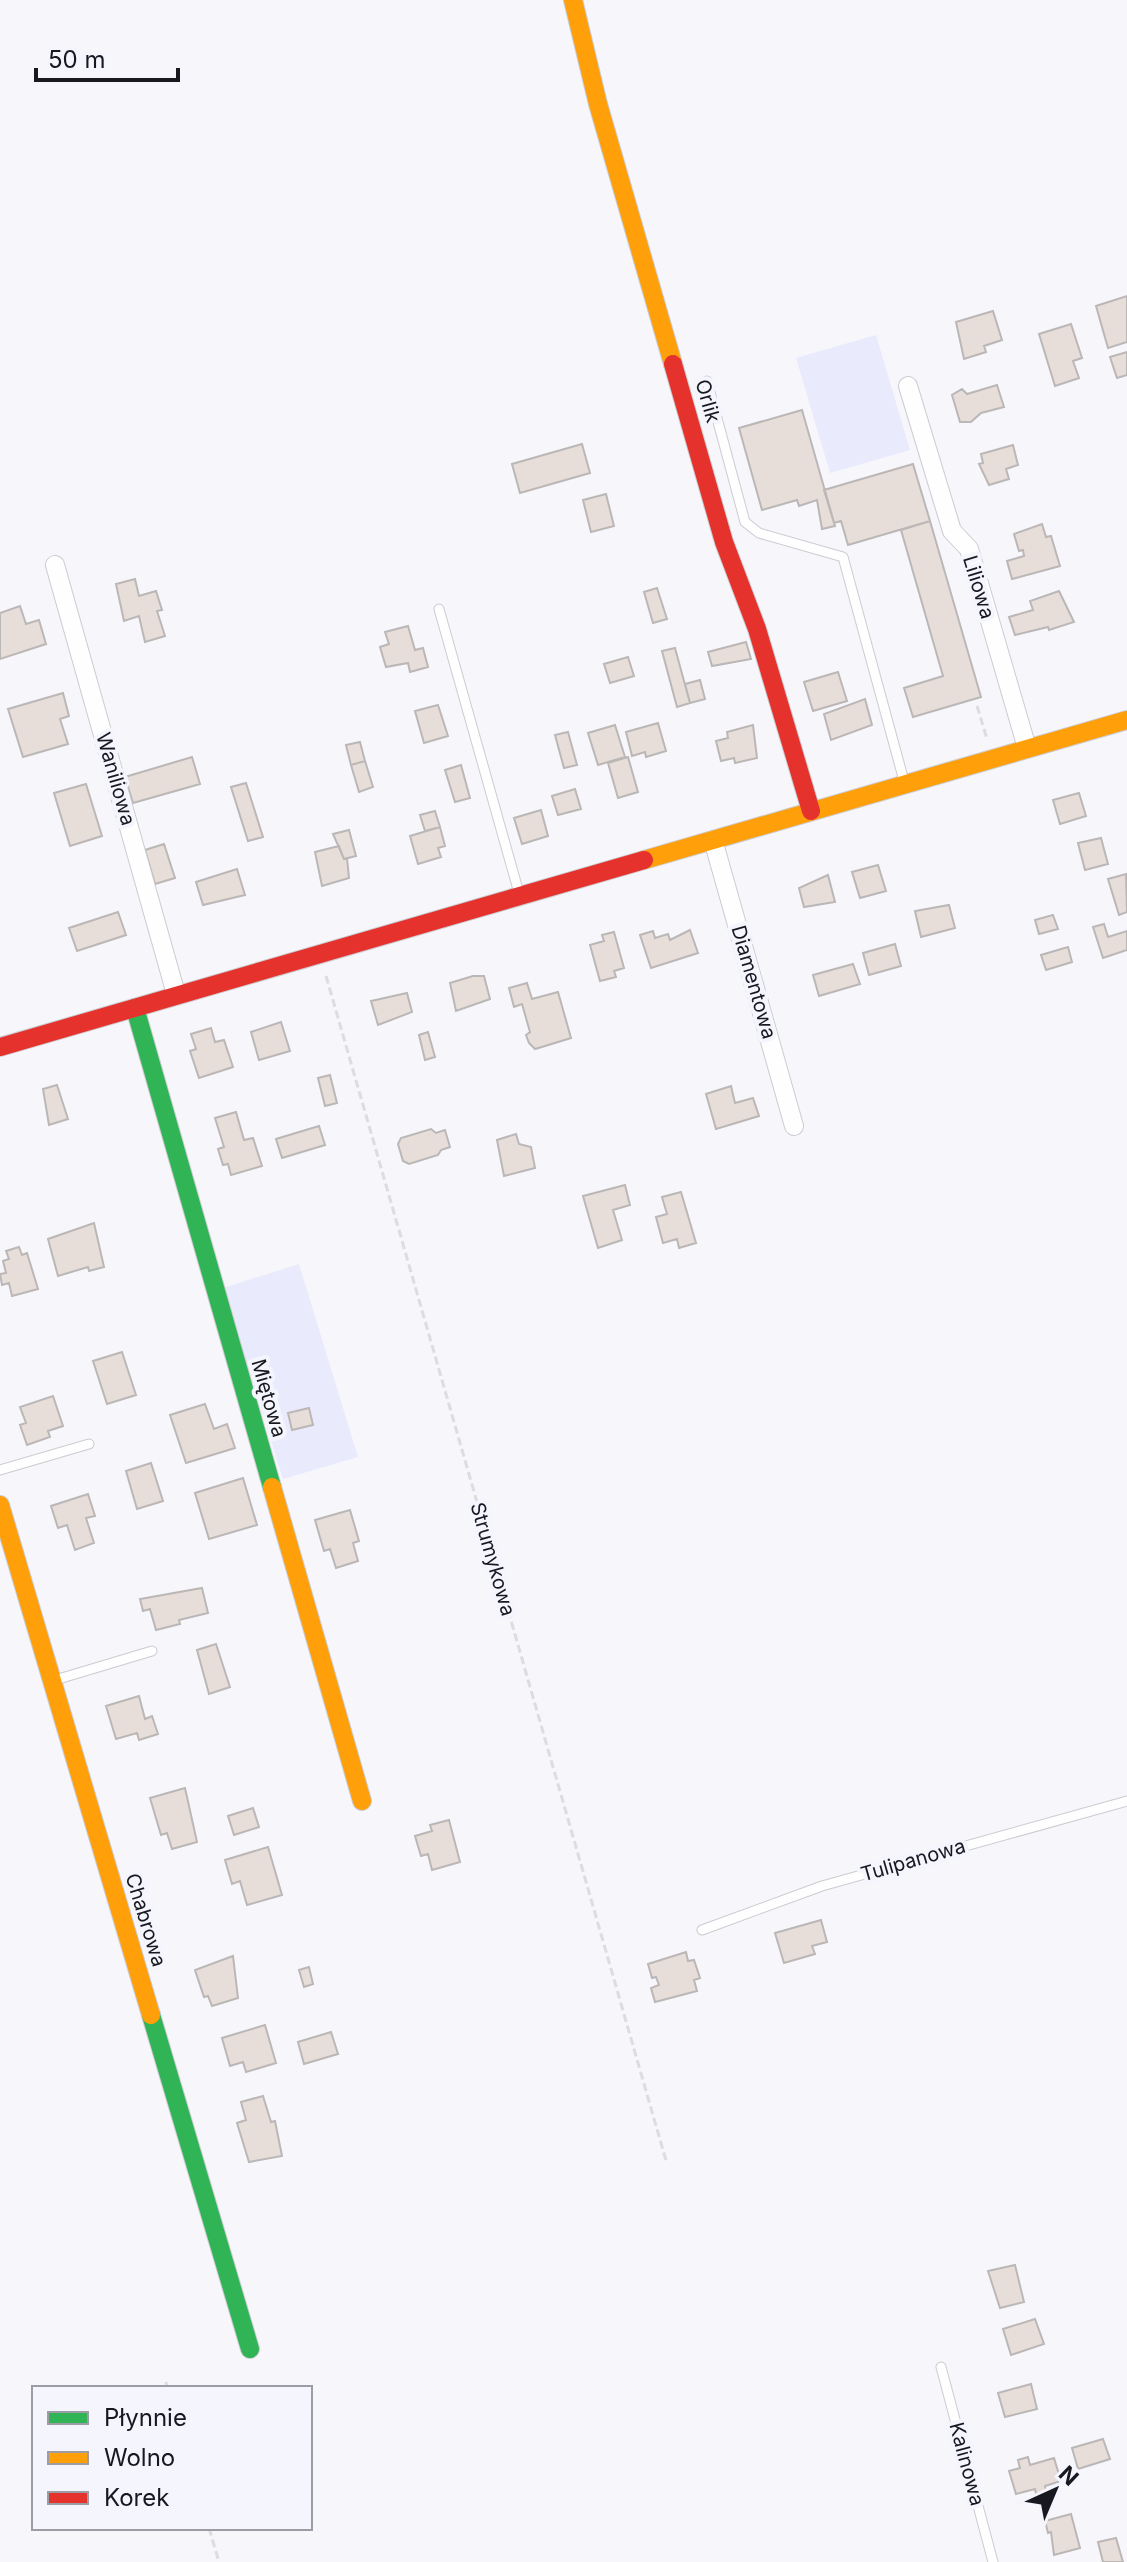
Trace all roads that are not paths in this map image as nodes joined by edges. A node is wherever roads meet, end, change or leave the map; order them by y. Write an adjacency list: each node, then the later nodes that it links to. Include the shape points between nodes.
1 (573, 0): 9 (street, Orlik, via 724,542 757,629)
2 (707, 381): 8 (lane, via 745,522 759,533 843,557)
3 (908, 386): 7 (street, Liliowa, via 952,531 969,549)
4 (55, 565): 12 (street, Waniliowa)
5 (439, 609): 11 (lane)
6 (1127, 720): 7 (street)
7 (1027, 748): 8 (street)
8 (904, 784): 9 (street)
9 (811, 811): 10 (street)
10 (713, 840): 11 (street); 15 (street, Diamentowa)
11 (520, 896): 12 (street)
12 (176, 994): 13 (street)
13 (135, 1008): 14 (street); 21 (street, Miętowa)
14 (0, 1047)
15 (794, 1126)
16 (89, 1444): 17 (lane)
17 (0, 1470)
18 (0, 1505): 20 (street, Chabrowa)
19 (152, 1651): 20 (lane)
20 (52, 1681): 24 (street, Chabrowa)
21 (362, 1801)
22 (1127, 1801): 23 (lane, Tulipanowa, via 822,1886)
23 (702, 1930)
24 (250, 2349)
25 (941, 2367): 26 (lane, Kalinowa)
26 (993, 2562)

